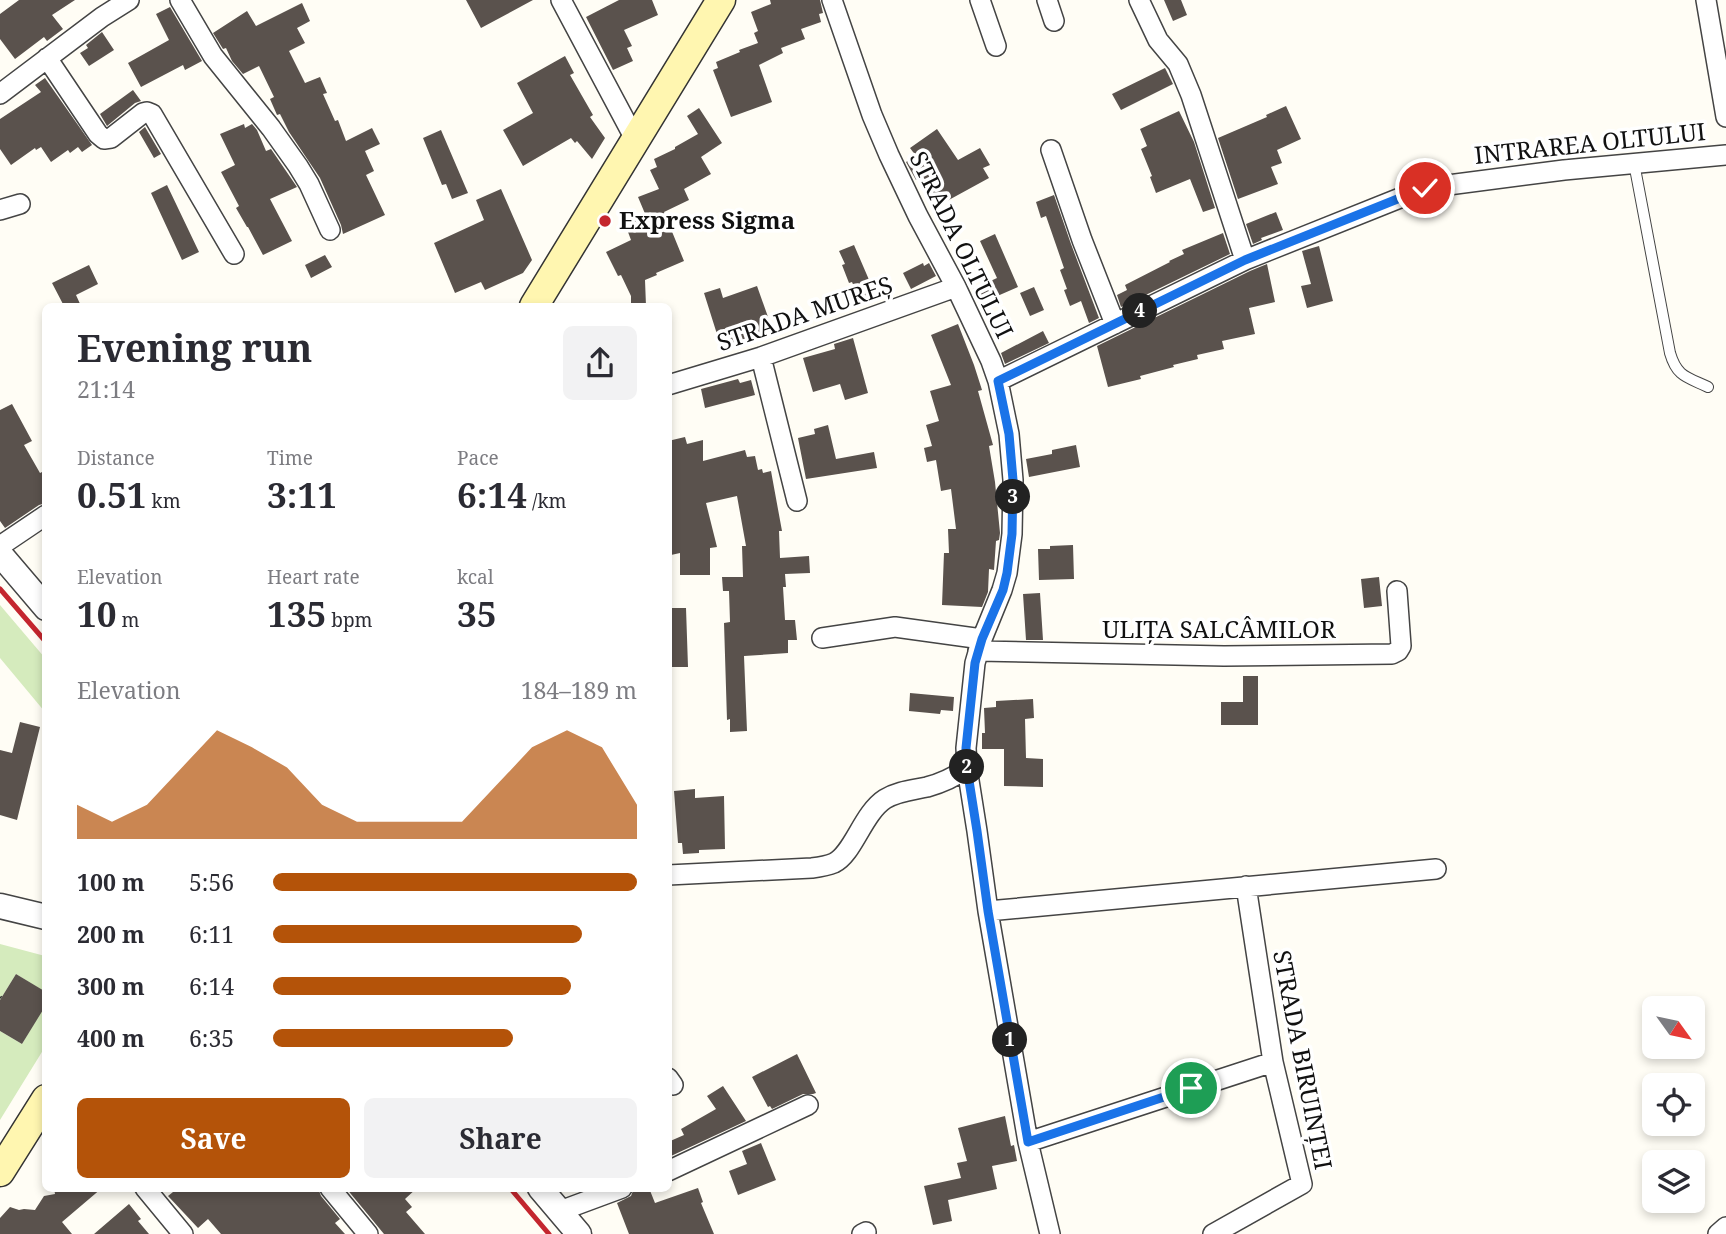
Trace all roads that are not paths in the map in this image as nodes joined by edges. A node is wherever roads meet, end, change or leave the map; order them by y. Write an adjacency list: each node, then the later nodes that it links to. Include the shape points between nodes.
1 (180, 0): 21 (street, via 213,56 292,156)
2 (561, 0): 15 (street)
3 (721, 0): 15 (main road)
4 (832, 0): 24 (street, STRADA OLTULUI, via 872,115)
5 (980, 0): 11 (street)
6 (1047, 0): 10 (street)
7 (1139, 0): 23 (street, via 1191,95)
8 (1706, 0): 14 (street, INTRAREA OLTULUI)
9 (122, 1): 12 (street)
10 (1054, 22)
11 (996, 46)
12 (47, 58): 13 (street); 22 (street, via 104,139 143,113 152,114)
13 (0, 94)
14 (1726, 117)
15 (635, 139): 25 (main road)
16 (1051, 150): 26 (street)
17 (1726, 155): 18 (street, INTRAREA OLTULUI)
18 (1634, 163): 23 (street, INTRAREA OLTULUI, via 1425,188); 30 (lane, via 1674,368)
19 (20, 204): 20 (street)
20 (0, 210)
21 (330, 230)
22 (234, 254)
23 (1245, 260): 26 (street, INTRAREA OLTULUI)
24 (956, 287): 27 (street, STRADA MUREȘ); 28 (street, STRADA OLTULUI)
25 (536, 303)
26 (1115, 324): 28 (street, INTRAREA OLTULUI)
27 (761, 357): 29 (street, STRADA MUREȘ); 31 (street)
28 (998, 381): 38 (street, STRADA OLTULUI, via 1009,434 1012,534 1003,590)
29 (672, 384)
30 (1708, 387)
31 (797, 501)
32 (42, 519): 33 (street)
33 (0, 546)
34 (0, 554): 36 (street)
35 (1397, 591): 38 (street, ULIȚA SALCÂMILOR, via 1401,646 1392,654 1224,656)
36 (42, 603)
37 (822, 638): 38 (street, via 895,627)
38 (980, 645): 39 (street, STRADA OLTULUI)
39 (967, 768): 41 (street, via 940,783 886,799 873,810 837,862 812,868); 44 (street, STRADA OLTULUI)
40 (1436, 869): 42 (street)
41 (672, 875)
42 (1247, 886): 44 (street); 46 (street, STRADA BIRUINȚEI)
43 (0, 906): 45 (street)
44 (988, 911): 49 (street, STRADA OLTULUI)
45 (42, 916)
46 (1273, 1062): 49 (street); 62 (street, STRADA BIRUINȚEI, via 1302,1184)
47 (42, 1105): 51 (main road)
48 (808, 1105): 50 (street)
49 (1028, 1142): 61 (street, STRADA OLTULUI)
50 (672, 1169)
51 (0, 1172)
52 (148, 1192): 58 (street)
53 (333, 1192): 59 (street)
54 (543, 1192): 56 (street)
55 (611, 1192): 56 (street)
56 (560, 1211): 60 (street)
57 (1726, 1227): 63 (street)
58 (183, 1234)
59 (368, 1234)
60 (579, 1234)
61 (1050, 1234)
62 (1213, 1234)
63 (1718, 1234)

